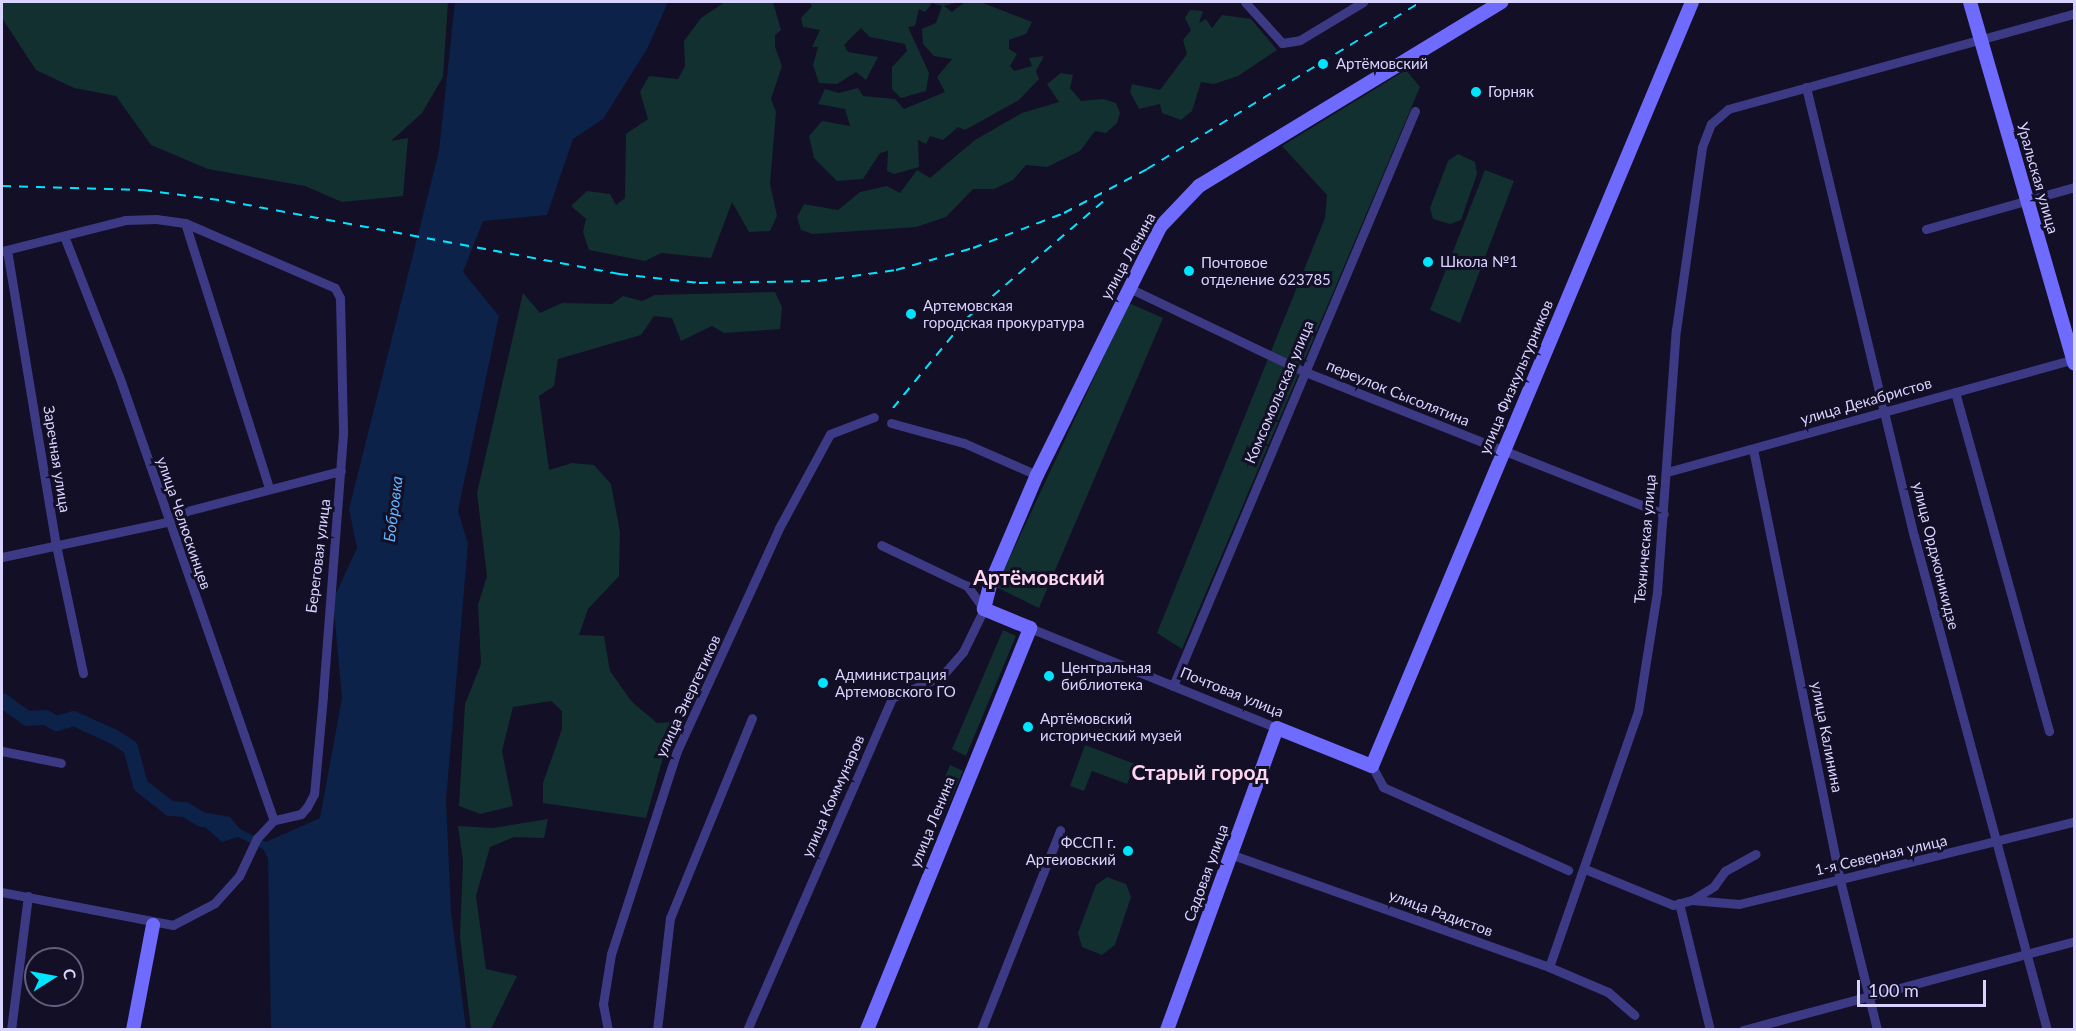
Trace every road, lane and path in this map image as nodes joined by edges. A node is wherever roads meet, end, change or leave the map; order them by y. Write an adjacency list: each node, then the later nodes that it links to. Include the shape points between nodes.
1 (1245, 2): 2 (street, via 1282,43 1300,40)
2 (1363, 2)
3 (1502, 2): 16 (street, улица Ленина, via 1199,186 1160,227)
4 (1692, 2): 24 (street, улица Физкультурников)
5 (1970, 2): 7 (street, Уральская улица)
6 (2074, 14): 7 (street)
7 (1981, 39): 8 (street); 11 (street, Уральская улица)
8 (1806, 87): 20 (street, улица Орджоникидзе); 26 (street, Техническая улица, via 1728,109 1711,124 1702,147 1676,330)
9 (1415, 111): 18 (street, Комсомольская улица)
10 (2074, 188): 11 (street)
11 (2027, 200): 13 (street); 17 (street, Уральская улица)
12 (185, 223): 14 (street, via 125,220); 25 (street, Береговая улица, via 335,288 340,298); 28 (street)
13 (1926, 229)
14 (64, 236): 15 (street); 30 (street, улица Челюскинцев, via 119,376)
15 (4, 250): 31 (street, Заречная улица)
16 (1127, 287): 18 (street, переулок Сысолятина); 27 (street, улица Ленина)
17 (2074, 361): 19 (street, улица Декабристов)
18 (1303, 371): 24 (street, переулок Сысолятина); 37 (street, Комсомольская улица)
19 (1955, 392): 20 (street, улица Декабристов); 40 (street)
20 (1886, 409): 23 (street, улица Декабристов); 47 (street, улица Орджоникидзе)
21 (874, 417): 65 (street, улица Энергетиков, via 830,434 779,528 676,751 611,954 603,1004)
22 (891, 423): 27 (street, via 964,443)
23 (1753, 449): 26 (street, улица Декабристов); 52 (street, улица Калинина)
24 (1502, 451): 29 (street, переулок Сысолятина); 43 (street, улица Физкультурников)
25 (341, 471): 28 (street); 44 (street, Береговая улица, via 314,794 301,814)
26 (1667, 472): 29 (street, Техническая улица)
27 (1037, 475): 34 (street, улица Ленина)
28 (269, 488): 30 (street)
29 (1664, 514): 50 (street, Техническая улица, via 1638,712)
30 (167, 522): 31 (street); 44 (street, улица Челюскинцев)
31 (56, 545): 33 (street); 36 (street, Заречная улица)
32 (881, 545): 34 (street, Почтовая улица, via 967,586)
33 (2, 557)
34 (984, 609): 35 (street, Почтовая улица); 67 (street, улица Коммунаров, via 963,652 942,676 892,698)
35 (1030, 628): 37 (street, Почтовая улица); 68 (street, улица Ленина)
36 (83, 673)
37 (1173, 686): 39 (street, Почтовая улица)
38 (752, 718): 66 (street, via 670,918)
39 (1277, 728): 43 (street, Почтовая улица); 48 (street, Садовая улица)
40 (2049, 731)
41 (2, 751): 42 (street)
42 (61, 763)
43 (1372, 766): 51 (street, via 1383,787)
44 (274, 820): 57 (street, via 255,842 239,876 215,903 173,925)
45 (2074, 822): 47 (street, 1-я Северная улица)
46 (1060, 830): 69 (street)
47 (1997, 843): 52 (street, 1-я Северная улица); 59 (street, улица Орджоникидзе)
48 (1230, 854): 60 (street, улица Радистов); 70 (street, Садовая улица)
49 (1756, 854): 55 (street, 1-я Северная улица, via 1725,871 1714,886)
50 (1586, 869): 56 (street); 60 (street, Техническая улица)
51 (1568, 870)
52 (1840, 880): 55 (street, 1-я Северная улица, via 1739,904); 61 (street, улица Калинина)
53 (2, 892): 54 (street)
54 (27, 896): 57 (street, via 121,913); 63 (street)
55 (1692, 900): 56 (street, 1-я Северная улица)
56 (1679, 903): 71 (street)
57 (153, 925): 64 (street)
58 (2074, 941): 59 (street)
59 (2030, 953): 61 (street); 74 (street, улица Орджоникидзе)
60 (1549, 967): 62 (street, улица Радистов, via 1608,992)
61 (1870, 998): 72 (street); 73 (street, улица Калинина)
62 (1634, 1015)
63 (11, 1029)
64 (133, 1029)
65 (608, 1029)
66 (657, 1029)
67 (747, 1029)
68 (867, 1029)
69 (981, 1029)
70 (1167, 1029)
71 (1710, 1029)
72 (1743, 1029)
73 (1877, 1029)
74 (2047, 1029)

